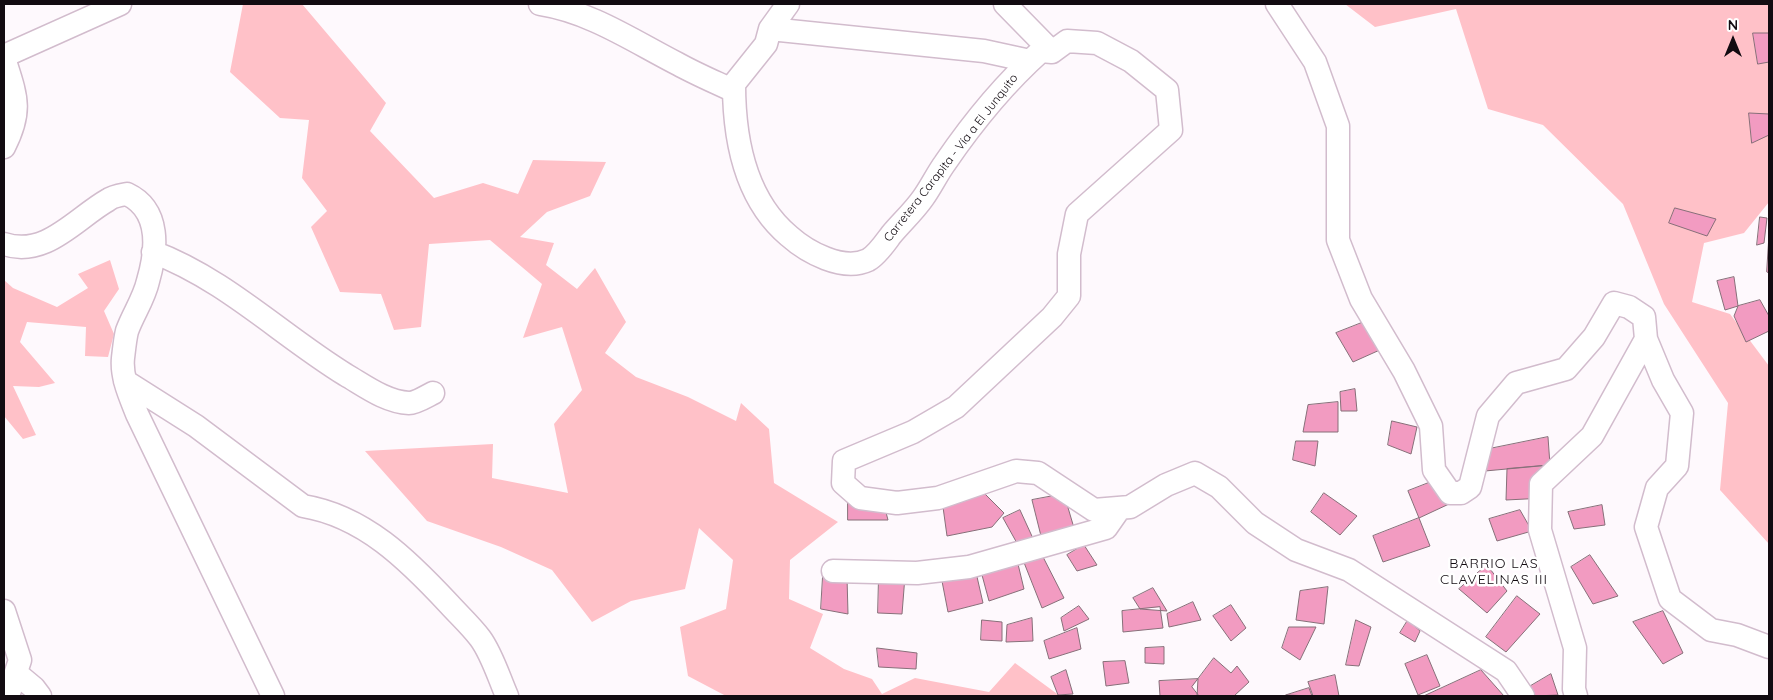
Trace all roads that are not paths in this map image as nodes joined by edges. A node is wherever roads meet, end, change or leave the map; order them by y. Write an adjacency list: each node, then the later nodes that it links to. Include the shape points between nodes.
1 (120, 4): 8 (street)
2 (540, 4): 10 (street, via 584,16 621,32)
3 (788, 4): 6 (street, Carretera Carapita - Vía a El Junquito)
4 (1005, 4): 7 (street)
5 (1277, 4): 14 (street, via 1315,62 1338,126 1338,240 1361,299 1404,370 1431,426 1434,470 1450,493 1461,493 1470,487 1488,416 1516,383 1566,369 1594,337 1614,303 1629,307 1644,317)
6 (770, 30): 9 (street, via 984,51); 10 (street, Carretera Carapita - Vía a El Junquito, via 766,44 734,84)
7 (1052, 52): 9 (street, Carretera Carapita - Vía a El Junquito, via 1041,51); 17 (street, Carretera Carapita - Vía a El Junquito, via 1067,41 1097,43 1131,61 1167,90 1171,130 1077,214 1069,254 1069,296 1052,317 956,407 913,432 844,461 842,483 860,498 896,503 938,498 1023,471 1038,473 1094,510)
8 (4, 57): 11 (street, via 14,88 17,114)
9 (1030, 61): 10 (street, Carretera Carapita - Vía a El Junquito, via 969,130 923,198 879,250 867,260 841,263 808,252 786,234 762,204 743,165 735,129)
10 (734, 91)
11 (4, 147)
12 (4, 244): 13 (street, via 24,247 50,241 109,199 127,194 139,199 153,218)
13 (153, 252): 15 (street, via 148,282 127,333 122,360); 16 (street, via 183,264 224,289 326,362 376,393 410,403)
14 (1646, 339): 20 (street, via 1663,380 1682,413 1677,466 1657,488 1646,527 1670,599 1711,630 1737,635); 27 (street, via 1592,436 1541,484 1540,530 1575,648)
15 (125, 381): 24 (street, via 137,414); 25 (street, via 196,426 303,506 342,516 374,534 422,576 480,638)
16 (434, 393)
17 (1120, 508): 18 (street, via 1106,528 969,567 917,573); 26 (street, Carretera Carapita - Vía a El Junquito, via 1130,507 1195,472 1219,487 1255,523 1296,550 1349,570 1506,671)
18 (833, 572)
19 (4, 611): 21 (street, via 20,660)
20 (1769, 647)
21 (16, 672): 22 (street); 23 (street)
22 (5, 696)
23 (40, 696)
24 (273, 696)
25 (507, 696)
26 (1523, 696)
27 (1576, 696)

